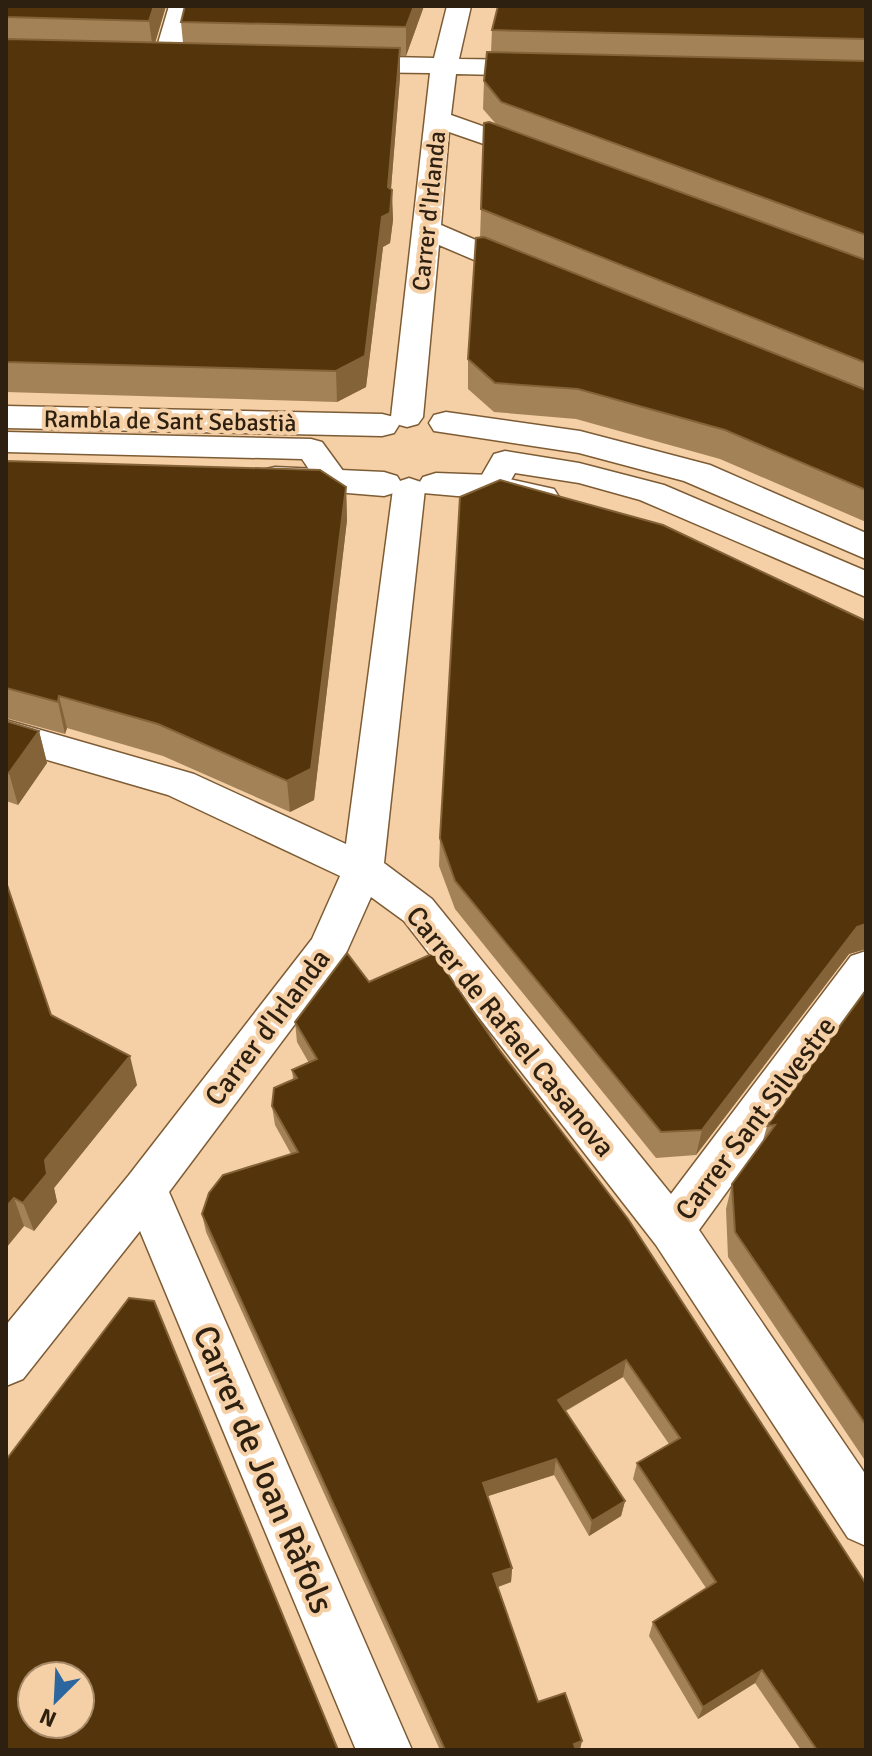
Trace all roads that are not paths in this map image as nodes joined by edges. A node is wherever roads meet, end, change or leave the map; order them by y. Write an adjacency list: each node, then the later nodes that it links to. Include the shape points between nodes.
1 (181, 6): 4 (street)
2 (459, 6): 7 (street, Carrer d'Irlanda)
3 (140, 60): 4 (street)
4 (166, 60): 5 (street)
5 (197, 61)
6 (318, 63): 7 (street)
7 (444, 66): 8 (street); 9 (street, Carrer d'Irlanda)
8 (567, 69)
9 (438, 119): 10 (street); 11 (street, Carrer d'Irlanda)
10 (555, 161)
11 (429, 230): 12 (street); 14 (street, Carrer d'Irlanda)
12 (551, 281)
13 (6, 417): 16 (street, Rambla de Sant Sebastià)
14 (394, 421): 15 (street, Rambla de Sant Sebastià); 16 (street, Rambla de Sant Sebastià); 21 (street, via 368,430 356,453 369,475)
15 (446, 423): 18 (street, Rambla de Sant Sebastià); 21 (street, via 469,443 466,468)
16 (323, 437): 17 (street, Rambla de Sant Sebastià); 20 (street, Rambla de Sant Sebastià)
17 (6, 442)
18 (496, 459): 21 (street, Rambla de Sant Sebastià); 22 (street, Rambla de Sant Sebastià, via 580,442 697,473); 23 (street, Rambla de Sant Sebastià, via 652,492); 24 (street, Rambla de Sant Sebastià, via 566,502 636,522)
19 (6, 470): 20 (street, Rambla de Sant Sebastià)
20 (333, 479): 21 (street, Rambla de Sant Sebastià)
21 (410, 486): 26 (street, Carrer d'Irlanda)
22 (866, 547)
23 (866, 585)
24 (794, 591)
25 (6, 734): 26 (street, Carrer de Rafael Casanova, via 180,784)
26 (363, 869): 28 (street, Carrer d'Irlanda, via 328,948); 29 (street, Carrer de Rafael Casanova, via 418,910)
27 (866, 968): 29 (street, Carrer Sant Silvestre)
28 (145, 1189): 30 (street, Carrer d'Irlanda); 32 (street, Carrer de Joan Ràfols)
29 (672, 1230): 31 (street, Carrer de Rafael Casanova)
30 (6, 1363)
31 (866, 1520)
32 (384, 1750)

